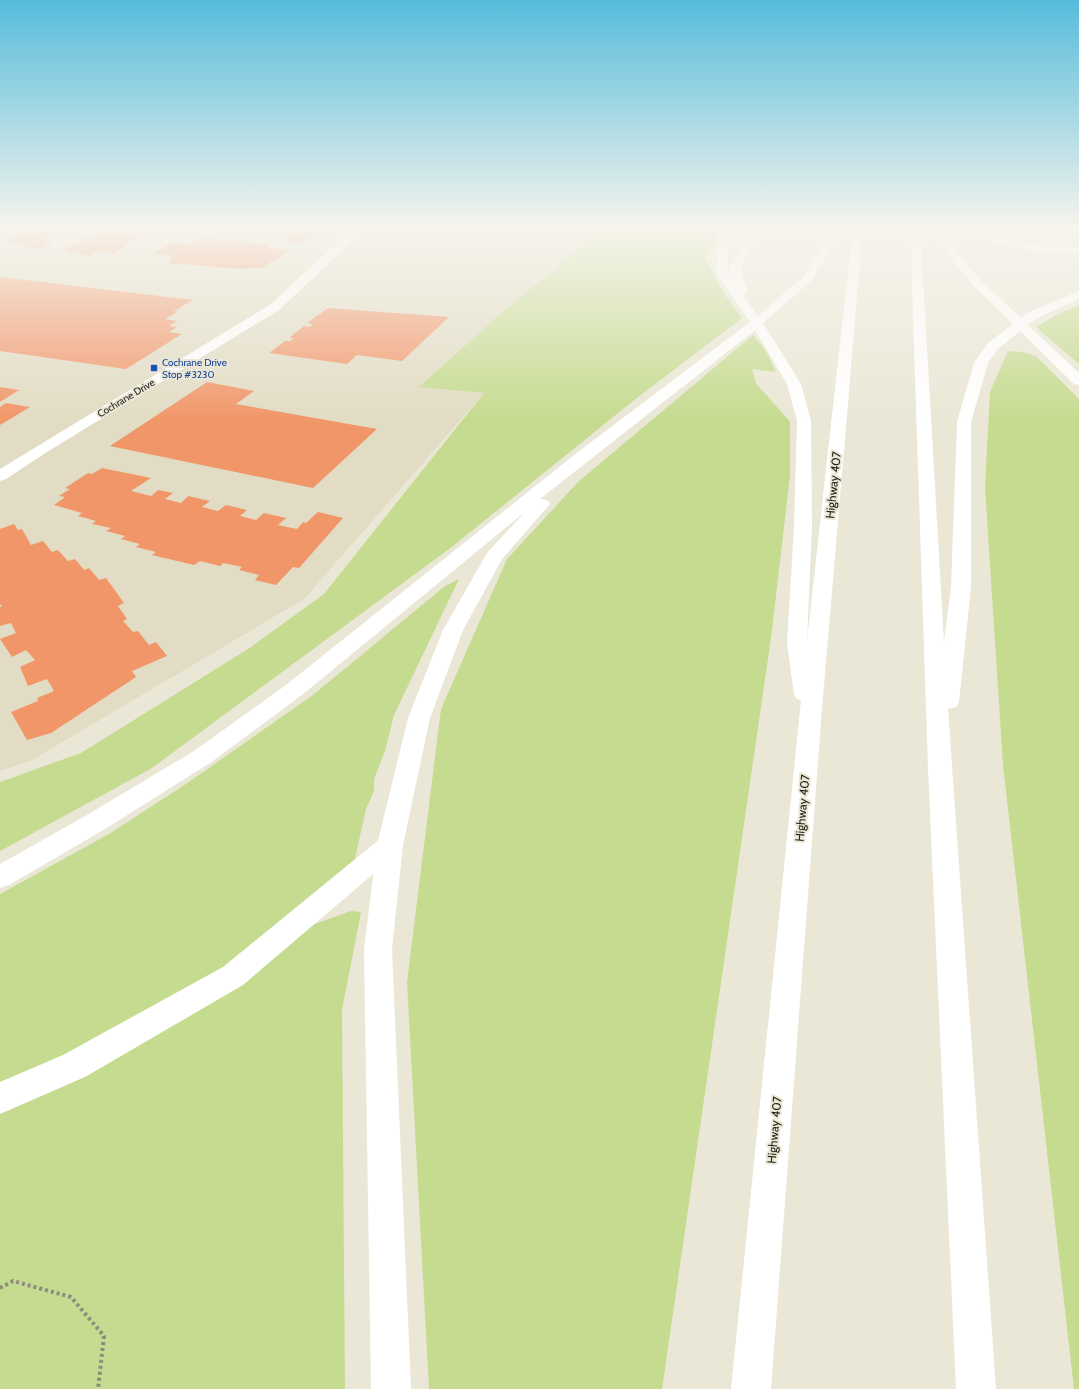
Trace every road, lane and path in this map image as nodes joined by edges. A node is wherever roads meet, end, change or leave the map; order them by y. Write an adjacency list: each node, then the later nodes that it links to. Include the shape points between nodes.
1 (292, 291): 12 (main road, Cochrane Drive, via 275,307)
2 (735, 291): 9 (main road)
3 (742, 291): 9 (main road)
4 (793, 291): 11 (main road, via 766,315)
5 (852, 291): 13 (main road, Highway 407)
6 (918, 291): 14 (main road)
7 (985, 291): 10 (main road)
8 (1079, 295): 14 (main road, via 1033,315 993,346 981,363 964,422 961,587)
9 (747, 308): 13 (main road, via 794,384 804,420 803,527 797,643)
10 (1079, 381)
11 (584, 455): 15 (main road, via 494,557 453,630 420,718); 16 (main road, via 294,690 202,757)
12 (0, 476)
13 (810, 720): 21 (main road, Highway 407)
14 (940, 769): 22 (main road)
15 (390, 845): 17 (main road, via 233,976 74,1066); 20 (main road, via 378,949)
16 (0, 877)
17 (0, 1098)
18 (0, 1288): 19 (path, via 13,1281 71,1297 104,1336)
19 (98, 1389)
20 (391, 1389)
21 (751, 1389)
22 (976, 1389)

